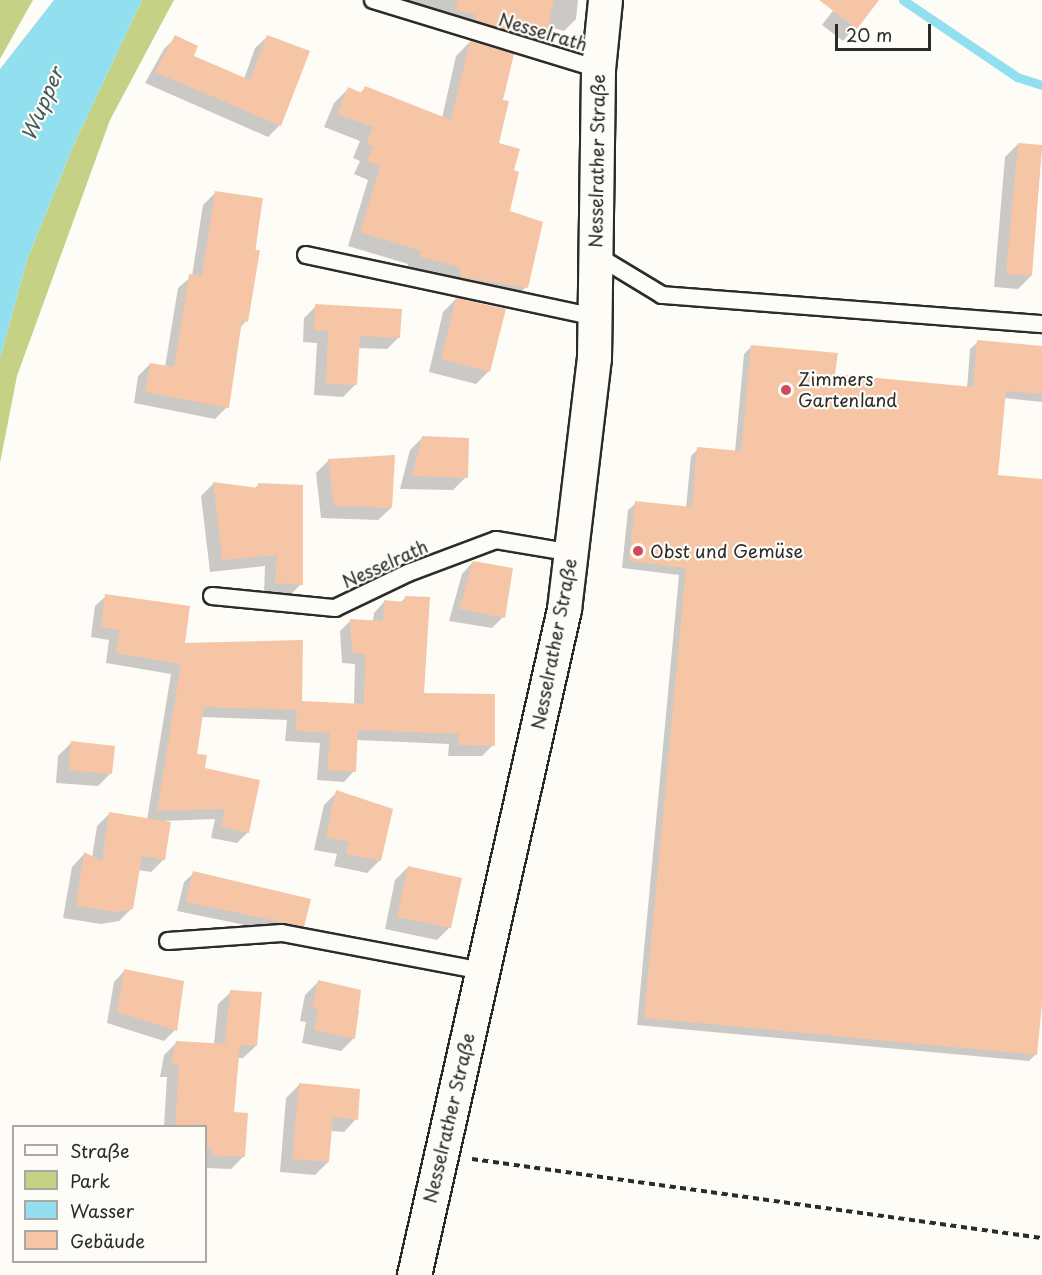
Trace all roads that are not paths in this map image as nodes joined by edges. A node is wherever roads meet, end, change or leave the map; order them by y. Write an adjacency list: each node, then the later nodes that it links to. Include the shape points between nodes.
1 (373, 0): 3 (lane, Nesselrath)
2 (605, 0): 3 (main road, Nesselrather Straße)
3 (598, 69): 5 (main road, Nesselrather Straße)
4 (306, 255): 6 (lane)
5 (596, 255): 6 (main road, Nesselrather Straße); 7 (lane, via 662,295)
6 (595, 317): 8 (main road, Nesselrather Straße, via 590,412)
7 (1042, 324)
8 (572, 553): 9 (lane, Nesselrath, via 496,540 408,573 335,608); 11 (main road, Nesselrather Straße, via 564,609)
9 (212, 596)
10 (168, 941): 11 (lane, via 282,933)
11 (483, 971): 12 (main road, Nesselrather Straße)
12 (414, 1275)

